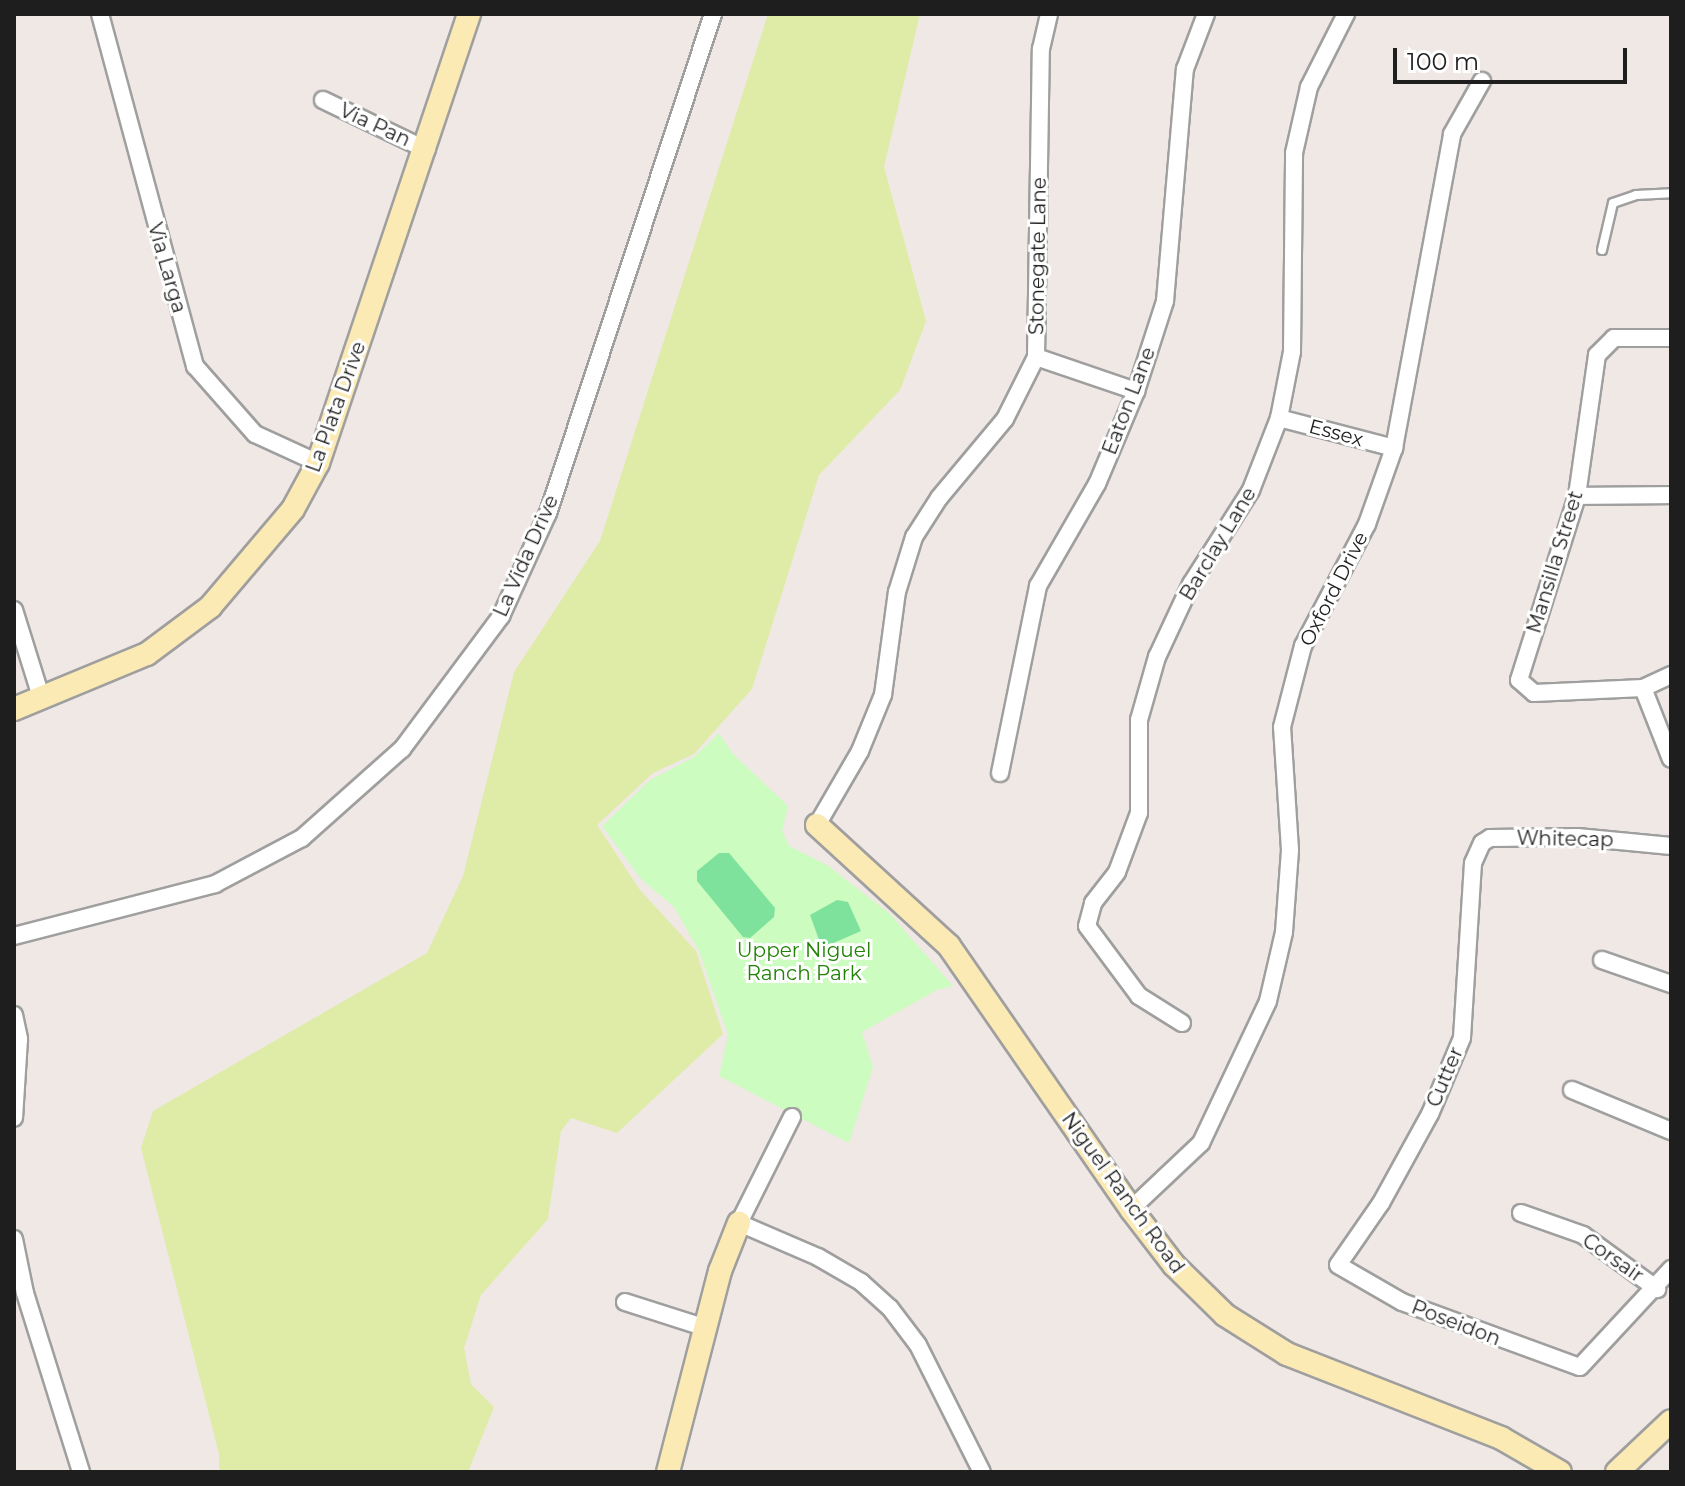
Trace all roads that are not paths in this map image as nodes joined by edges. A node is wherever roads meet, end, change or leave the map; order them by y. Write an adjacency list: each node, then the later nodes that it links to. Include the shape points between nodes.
1 (100, 14): 17 (street, Via Larga, via 195,366 255,434)
2 (469, 14): 9 (street, La Plata Drive)
3 (713, 14): 30 (street, La Vida Drive, via 548,513 501,616 402,749 302,838 215,884)
4 (1049, 14): 13 (street, Stonegate Lane, via 1041,49)
5 (1206, 14): 14 (street, Eaton Lane, via 1185,69 1165,301)
6 (1346, 14): 15 (street, Barclay Lane, via 1309,87 1294,153 1292,352)
7 (1482, 81): 16 (street, Oxford Drive, via 1452,134)
8 (323, 100): 9 (street, Via Pan)
9 (427, 150): 17 (street, La Plata Drive)
10 (1671, 193): 11 (lane, via 1613,203)
11 (1602, 250)
12 (1671, 338): 19 (street, Mansilla Street, via 1614,338 1597,355)
13 (1036, 357): 14 (street); 27 (street, Stonegate Lane, via 1005,419 939,498 914,537 897,592 883,695 860,751)
14 (1136, 391): 26 (street, Eaton Lane, via 1097,484 1038,586)
15 (1279, 418): 16 (street, Essex); 34 (street, Barclay Lane, via 1251,490 1191,584 1157,657 1139,720 1139,813 1117,872 1093,903 1087,926 1139,996)
16 (1394, 448): 39 (street, Oxford Drive, via 1367,524 1303,646 1282,727 1290,850 1284,932 1268,1001 1201,1143)
17 (318, 463): 23 (street, La Plata Drive, via 263,551 210,607 147,654)
18 (1671, 495): 19 (street)
19 (1577, 496): 22 (street, Mansilla Street, via 1519,685 1534,693)
20 (14, 610): 23 (street)
21 (1671, 675): 22 (street)
22 (1643, 688): 25 (street)
23 (42, 700): 24 (street, La Plata Drive)
24 (14, 709)
25 (1671, 759)
26 (1000, 773)
27 (817, 825): 39 (street, Niguel Ranch Road, via 949,946)
28 (1671, 846): 29 (street, Whitecap, via 1619,839 1490,838 1478,848)
29 (1473, 863): 43 (street, Cutter, via 1462,1038 1430,1114 1381,1203)
30 (14, 936)
31 (1602, 960): 32 (street)
32 (1671, 984)
33 (14, 1015): 37 (street, via 19,1039)
34 (1182, 1023)
35 (1572, 1090): 38 (street)
36 (792, 1117): 41 (street)
37 (14, 1118)
38 (1671, 1131)
39 (1131, 1209): 52 (street, Niguel Ranch Road, via 1196,1289 1255,1337 1501,1438)
40 (1521, 1213): 45 (street, Corsair, via 1583,1235)
41 (739, 1223): 47 (street); 51 (street, via 818,1257 861,1282 890,1308 918,1345)
42 (14, 1239): 49 (street, via 25,1293)
43 (1338, 1265): 45 (street, Poseidon, via 1402,1302 1580,1367)
44 (1671, 1269): 45 (street)
45 (1657, 1289)
46 (625, 1302): 47 (street)
47 (706, 1328): 50 (street)
48 (1671, 1421): 53 (street)
49 (81, 1472)
50 (668, 1472)
51 (982, 1472)
52 (1560, 1472)
53 (1617, 1472)

